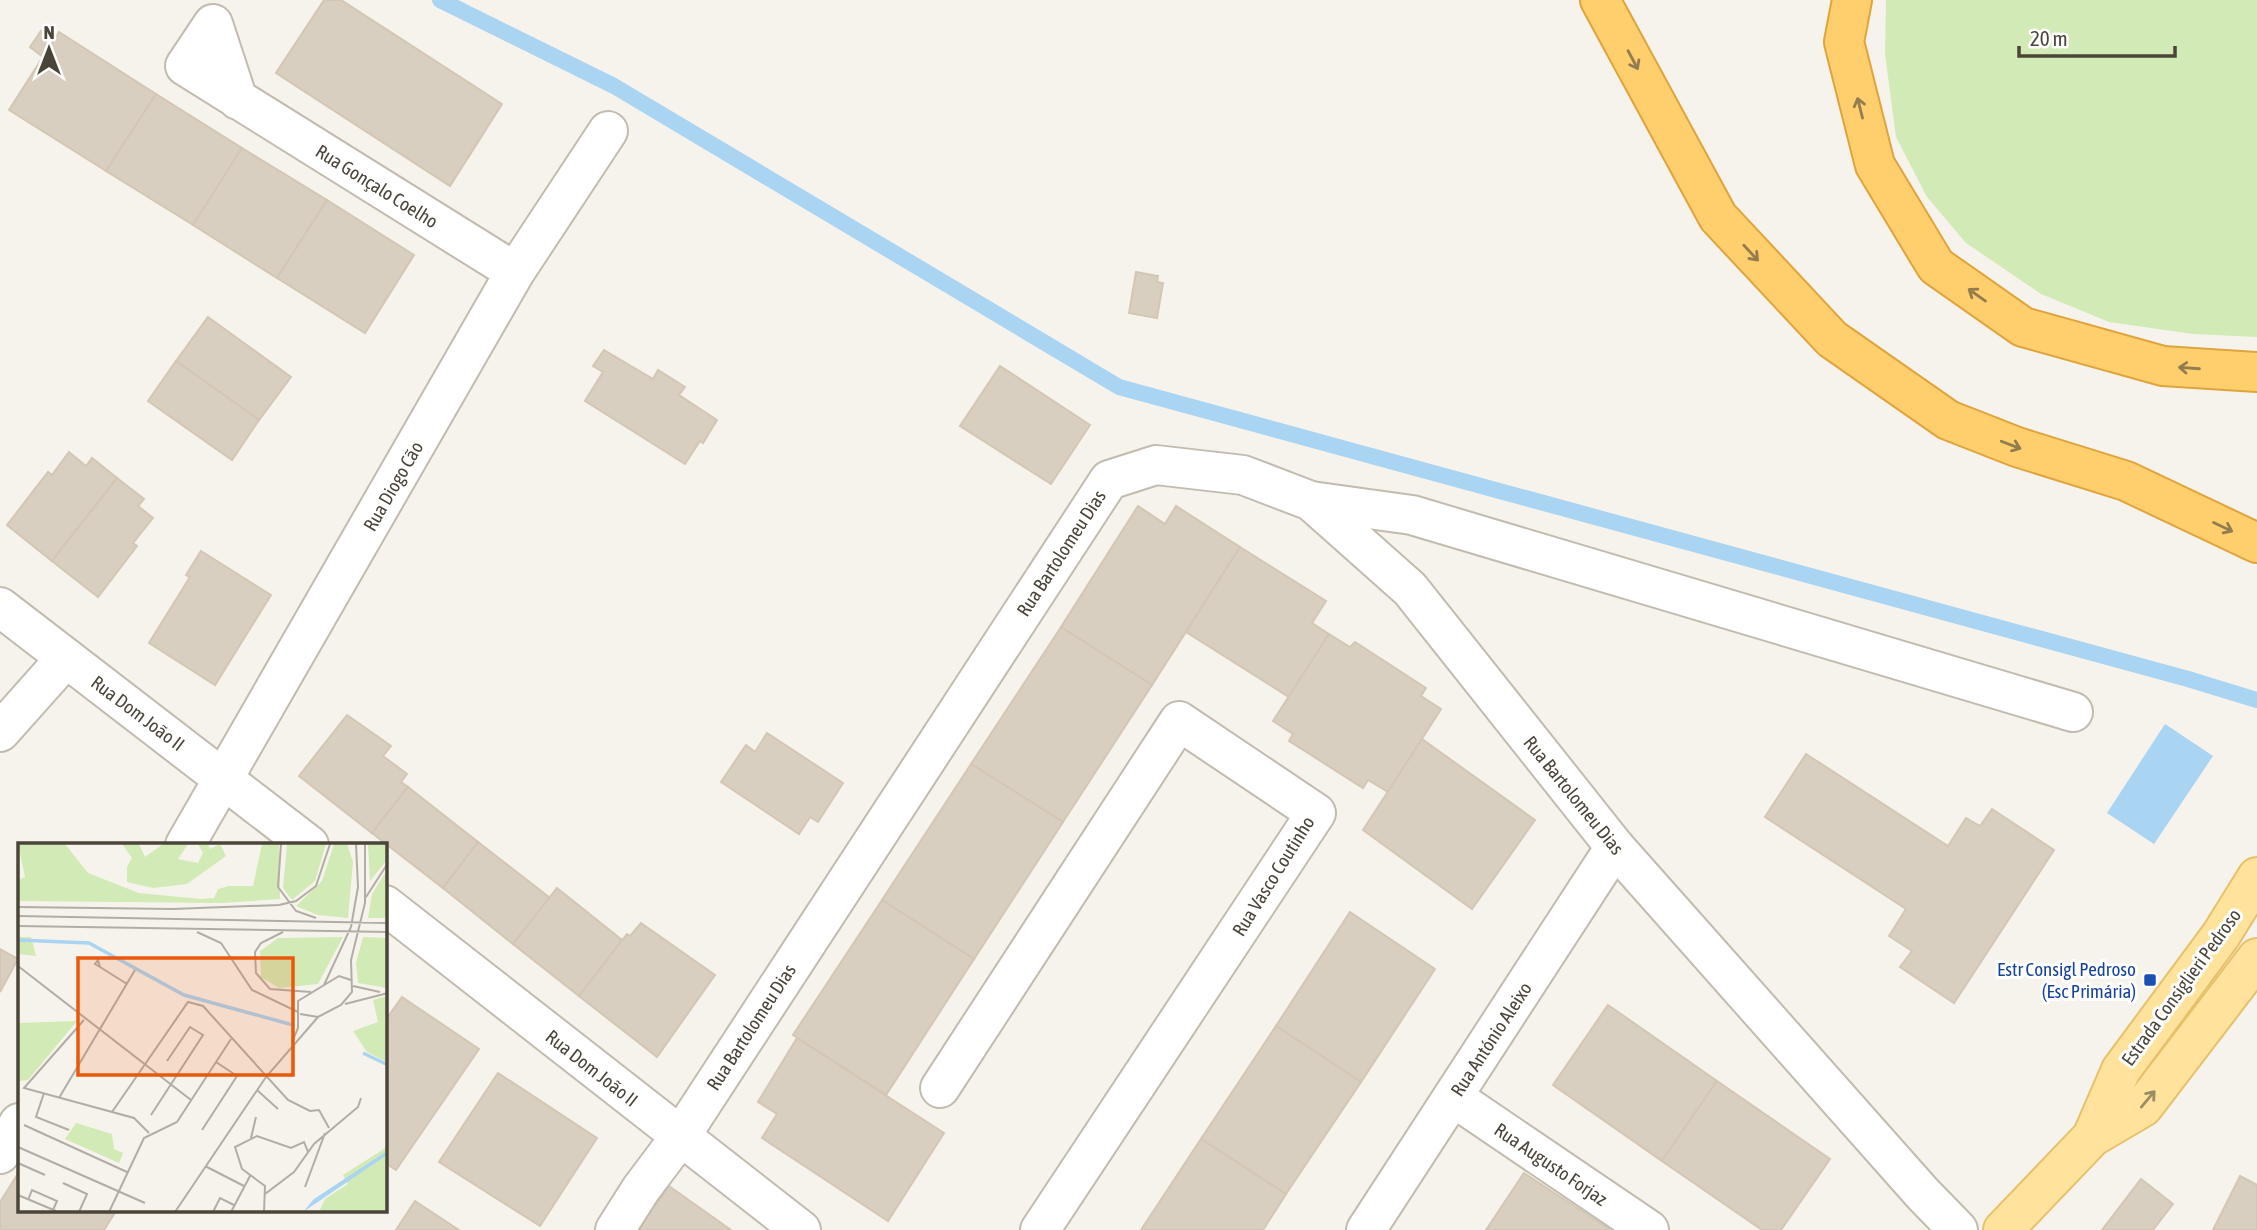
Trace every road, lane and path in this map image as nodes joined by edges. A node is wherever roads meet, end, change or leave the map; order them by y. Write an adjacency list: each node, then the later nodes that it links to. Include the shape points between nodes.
1 (1600, 0): 8 (highway, one-way to 8, via 1718,216 1832,339 1948,419 2017,447 2126,481)
2 (1852, 0): 6 (highway, one-way to 2, via 2164,366 2023,327 1936,266 1874,165 1844,42)
3 (238, 100): 5 (street, Rua Gonçalo Coelho)
4 (608, 131): 5 (street, Rua Diogo Cão)
5 (515, 272): 13 (street, Rua Diogo Cão)
6 (2257, 372)
7 (1311, 501): 11 (street, via 1412,515); 16 (street, Rua Bartolomeu Dias, via 1410,589); 23 (street, Rua Bartolomeu Dias, via 1243,475 1169,466 1156,465 1109,480)
8 (2257, 543)
9 (0, 607): 10 (street, Rua Dom João II)
10 (66, 658): 12 (street); 13 (street, Rua Dom João II)
11 (2073, 712)
12 (0, 732)
13 (225, 779): 14 (street, Rua Diogo Cão); 15 (street, Rua Dom João II)
14 (186, 843)
15 (306, 843)
16 (1615, 847): 21 (street, Rua António Aleixo); 31 (street, Rua Bartolomeu Dias)
17 (2257, 877): 24 (main road, Estrada Consiglieri Pedroso, via 2221,935 2121,1070)
18 (387, 907): 23 (street, Rua Dom João II)
19 (2257, 958): 24 (main road, Estrada Consiglieri Pedroso, one-way to 19, via 2143,1107)
20 (940, 1088): 28 (street, Rua Vasco Coutinho, via 1179,721 1316,813)
21 (1453, 1097): 29 (street, Rua António Aleixo); 30 (street, Rua Augusto Forjaz)
22 (18, 1125): 25 (street)
23 (680, 1137): 26 (street, Rua Bartolomeu Dias); 27 (street, Rua Dom João II)
24 (2092, 1137): 32 (main road, Estrada Consiglieri Pedroso)
25 (0, 1154)
26 (615, 1230)
27 (801, 1230)
28 (1040, 1230)
29 (1366, 1230)
30 (1648, 1230)
31 (1958, 1230)
32 (2003, 1230)

